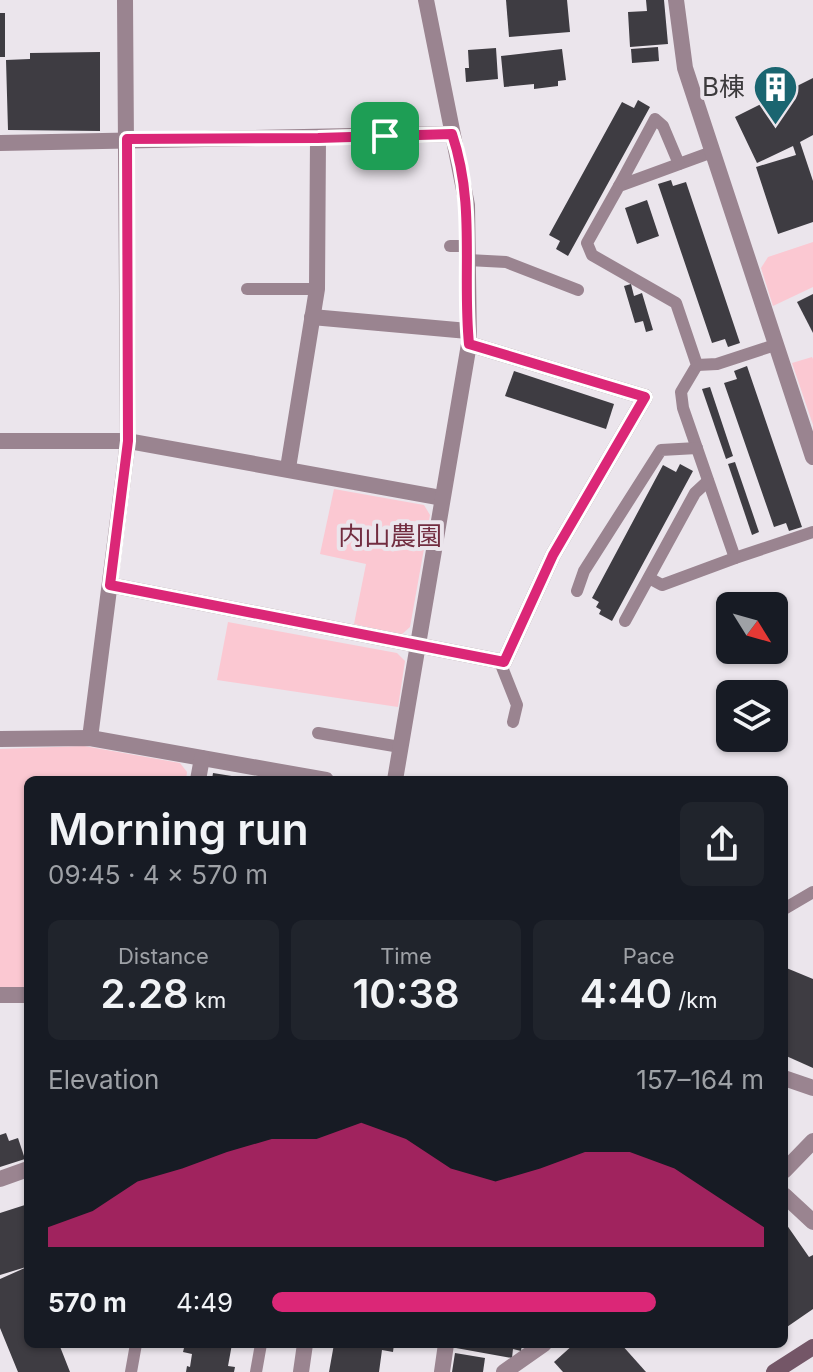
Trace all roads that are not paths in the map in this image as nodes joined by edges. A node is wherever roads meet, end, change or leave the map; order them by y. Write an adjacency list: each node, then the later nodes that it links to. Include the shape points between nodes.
1 (125, 0): 6 (street)
2 (426, 0): 4 (street)
3 (676, 0): 8 (street, via 683,60)
4 (452, 134): 5 (street); 12 (street, via 467,205)
5 (318, 138): 6 (street); 14 (street)
6 (127, 139): 7 (street); 21 (street)
7 (0, 143)
8 (712, 152): 9 (lane); 18 (street)
9 (679, 164): 10 (lane); 10 (lane, via 655,119)
10 (619, 186): 19 (lane, via 587,243 592,255 676,303)
11 (450, 246): 12 (lane)
12 (468, 253): 15 (lane); 17 (street)
13 (247, 289): 14 (lane)
14 (317, 289): 16 (street)
15 (578, 290)
16 (312, 317): 17 (street); 24 (street)
17 (469, 337): 26 (street); 34 (street, via 645,397 553,555)
18 (775, 345): 19 (lane); 23 (street)
19 (697, 365): 22 (lane, via 681,392)
20 (0, 441): 21 (street)
21 (128, 441): 24 (street); 30 (street)
22 (697, 448): 25 (lane); 31 (lane, via 661,450 584,571)
23 (813, 457)
24 (288, 468): 26 (street)
25 (708, 481): 28 (lane); 29 (lane, via 695,493)
26 (442, 498): 33 (street)
27 (813, 532): 28 (lane)
28 (735, 558): 29 (lane, via 662,585)
29 (649, 578): 32 (lane)
30 (110, 585): 33 (street); 37 (street)
31 (577, 591)
32 (625, 621)
33 (415, 647): 34 (street); 39 (street)
34 (500, 662): 35 (lane, via 517,705)
35 (513, 722)
36 (318, 733): 39 (lane)
37 (90, 738): 38 (street); 40 (street)
38 (0, 739)
39 (400, 747): 43 (street)
40 (202, 758): 41 (street); 42 (street)
41 (199, 776)
42 (303, 776)
43 (396, 776)
44 (813, 892): 45 (lane)
45 (788, 907)
46 (0, 995): 47 (street)
47 (24, 995)
48 (788, 1079): 49 (street)
49 (813, 1088)
50 (813, 1141): 51 (street)
51 (788, 1167)
52 (24, 1170): 53 (street)
53 (0, 1179)
54 (788, 1199): 55 (street)
55 (813, 1222)
56 (813, 1347): 67 (main road)
57 (135, 1348): 62 (lane)
58 (260, 1348): 63 (lane)
59 (304, 1348): 64 (street)
60 (445, 1348): 65 (street)
61 (538, 1348): 66 (street)
62 (131, 1372)
63 (256, 1372)
64 (301, 1372)
65 (442, 1372)
66 (504, 1372)
67 (774, 1372)

